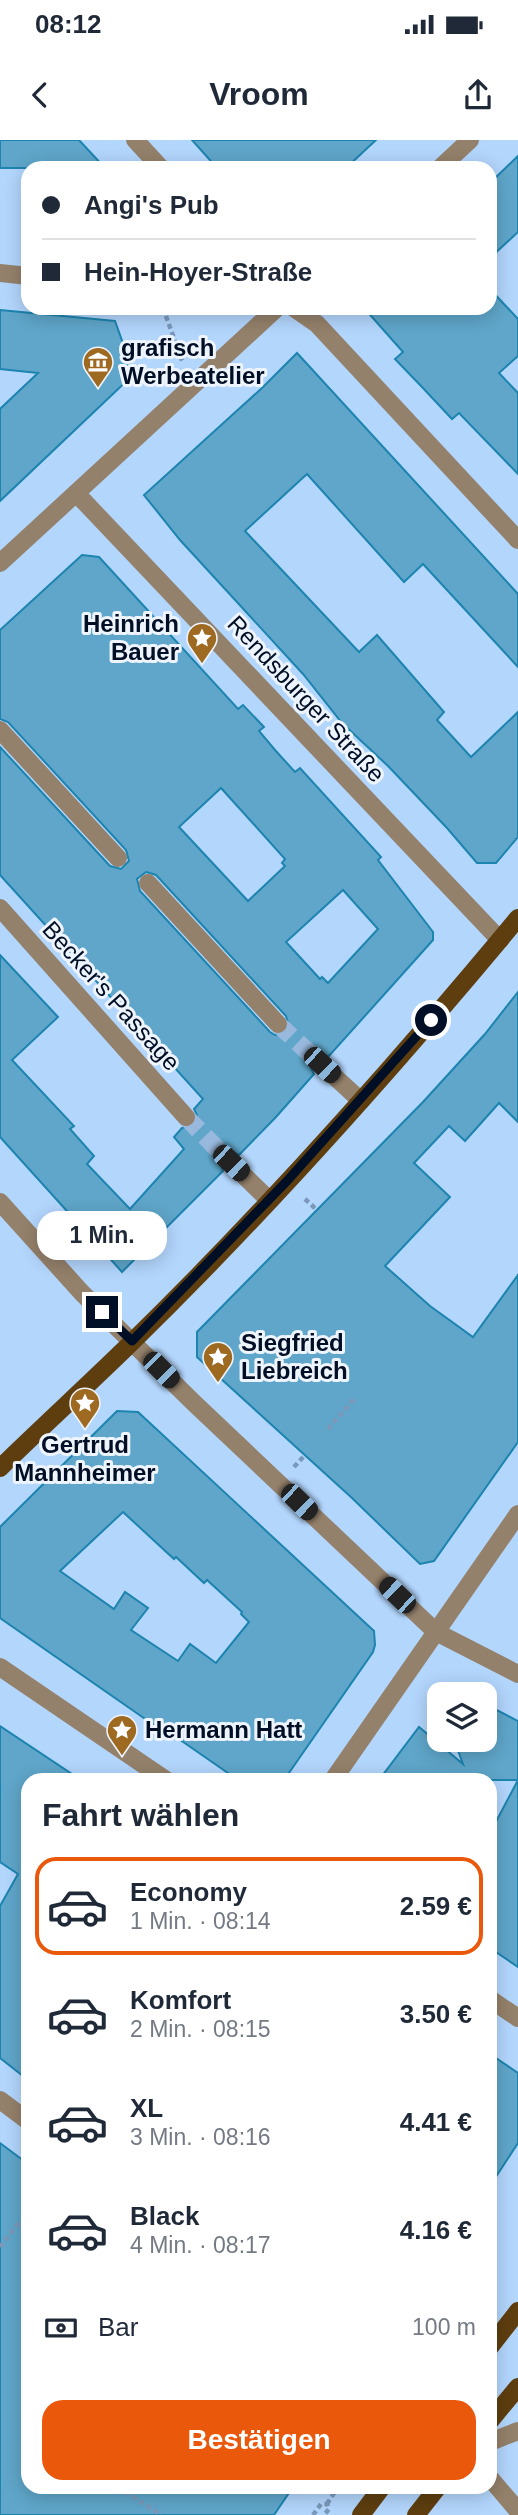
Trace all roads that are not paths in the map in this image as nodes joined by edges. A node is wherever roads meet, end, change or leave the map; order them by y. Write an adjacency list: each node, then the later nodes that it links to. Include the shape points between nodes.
1 (135, 140): 3 (street)
2 (470, 140): 4 (street)
3 (155, 161)
4 (448, 161)
5 (0, 273): 6 (street)
6 (21, 275)
7 (269, 315): 9 (street)
8 (304, 315): 10 (street)
9 (76, 493): 11 (street); 17 (street, Rendsburger Straße)
10 (518, 540)
11 (0, 563)
12 (0, 730): 13 (street)
13 (118, 858)
14 (148, 883): 18 (street)
15 (0, 908): 21 (street, Becker's Passage)
16 (518, 918): 17 (main road)
17 (500, 940): 20 (main road)
18 (278, 1024)
19 (322, 1065): 20 (street)
20 (361, 1101): 23 (main road)
21 (186, 1117)
22 (231, 1163): 23 (street)
23 (269, 1200): 25 (main road)
24 (0, 1202): 25 (street)
25 (132, 1341): 26 (main road); 28 (street)
26 (1, 1465)
27 (518, 1514): 28 (street)
28 (436, 1632): 30 (street); 32 (street)
29 (0, 1667): 31 (street)
30 (518, 1674)
31 (156, 1773)
32 (338, 1773)
33 (497, 2004): 34 (street)
34 (518, 2018)
35 (0, 2100): 36 (street)
36 (21, 2116)
37 (518, 2311): 38 (main road)
38 (497, 2338)
39 (518, 2387): 40 (main road)
40 (497, 2412)
41 (518, 2431): 42 (street)
42 (497, 2439)
43 (497, 2486): 46 (street)
44 (376, 2494): 47 (main road)
45 (432, 2494): 48 (main road)
46 (518, 2511)
47 (360, 2515)
48 (416, 2515)

